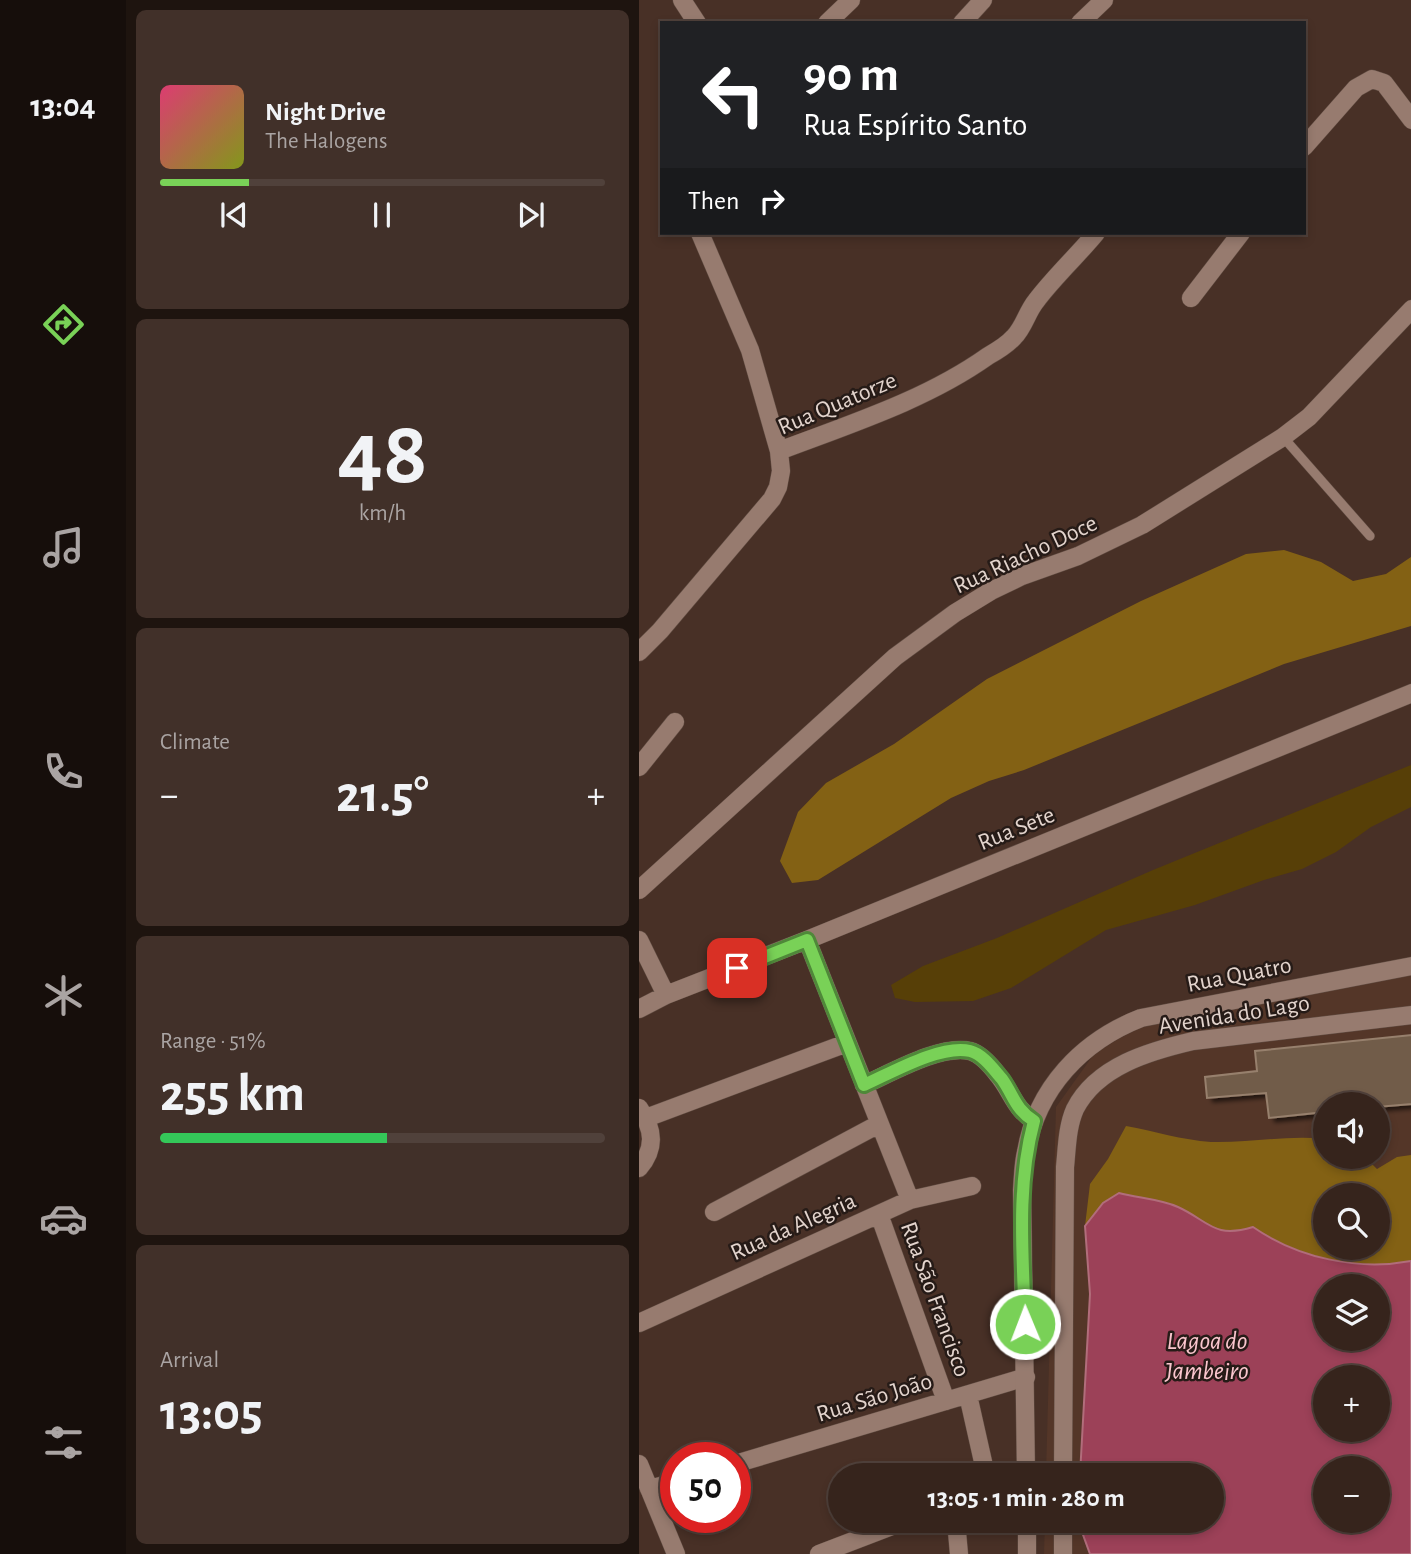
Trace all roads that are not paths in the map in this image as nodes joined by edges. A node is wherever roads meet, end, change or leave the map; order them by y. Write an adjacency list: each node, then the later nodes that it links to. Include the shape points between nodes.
1 (682, 0): 5 (street)
2 (851, 0): 6 (street)
3 (983, 0): 7 (street)
4 (1104, 0): 8 (street)
5 (696, 21)
6 (829, 21)
7 (964, 21)
8 (1082, 21)
9 (1411, 120): 10 (street, via 1383,83 1372,79 1356,88)
10 (1306, 145)
11 (701, 235): 17 (street, via 750,349)
12 (1094, 235): 17 (street, Rua Quatorze, via 1033,304 1013,338 978,364 869,417)
13 (1239, 235): 14 (street)
14 (1191, 298)
15 (1411, 309): 16 (street, Rua Riacho Doce, via 1309,417)
16 (1283, 437): 18 (lane); 23 (street, Rua Riacho Doce, via 1142,526 1022,576 955,613 896,657)
17 (779, 451): 19 (street, Rua Quatorze, via 781,471 772,499)
18 (1370, 536)
19 (639, 652)
20 (1411, 693): 25 (street, Rua Sete)
21 (675, 722): 22 (street)
22 (639, 767)
23 (639, 890)
24 (639, 940): 27 (street)
25 (807, 940): 27 (street, Rua Sete); 30 (street)
26 (1411, 966): 33 (street, Rua Quatro, via 1141,1018 1100,1037 1066,1066)
27 (666, 995): 28 (street, Rua Sete)
28 (639, 1009)
29 (1411, 1016): 47 (street, Avenida do Lago, via 1172,1046 1120,1066 1082,1098 1070,1125 1065,1167)
30 (847, 1043): 31 (street); 32 (street)
31 (864, 1085): 33 (street, via 943,1051 971,1051 991,1066 1022,1113); 34 (street)
32 (643, 1113): 35 (street, via 652,1137 648,1157)
33 (1034, 1121): 41 (street, Rua Quatro, via 1022,1190)
34 (879, 1124): 37 (street); 38 (street)
35 (639, 1168)
36 (972, 1186): 37 (street, Rua da Alegria)
37 (910, 1200): 39 (street, Rua da Alegria)
38 (714, 1212)
39 (879, 1214): 40 (street, Rua da Alegria); 43 (street, Rua São Francisco)
40 (639, 1323)
41 (1026, 1377): 42 (street, Rua São João); 46 (street, Rua Quatro)
42 (968, 1395): 43 (street, Rua São João); 45 (street, Rua São Francisco)
43 (946, 1401): 44 (street, Rua São João)
44 (751, 1459)
45 (983, 1463)
46 (1026, 1463)
47 (1064, 1463)
48 (639, 1465): 50 (street)
49 (660, 1486): 50 (street)
50 (649, 1489): 55 (street)
51 (874, 1533): 56 (street)
52 (957, 1533): 57 (street)
53 (1027, 1533): 58 (street)
54 (1063, 1533): 59 (street)
55 (676, 1554)
56 (819, 1554)
57 (959, 1554)
58 (1027, 1554)
59 (1063, 1554)

